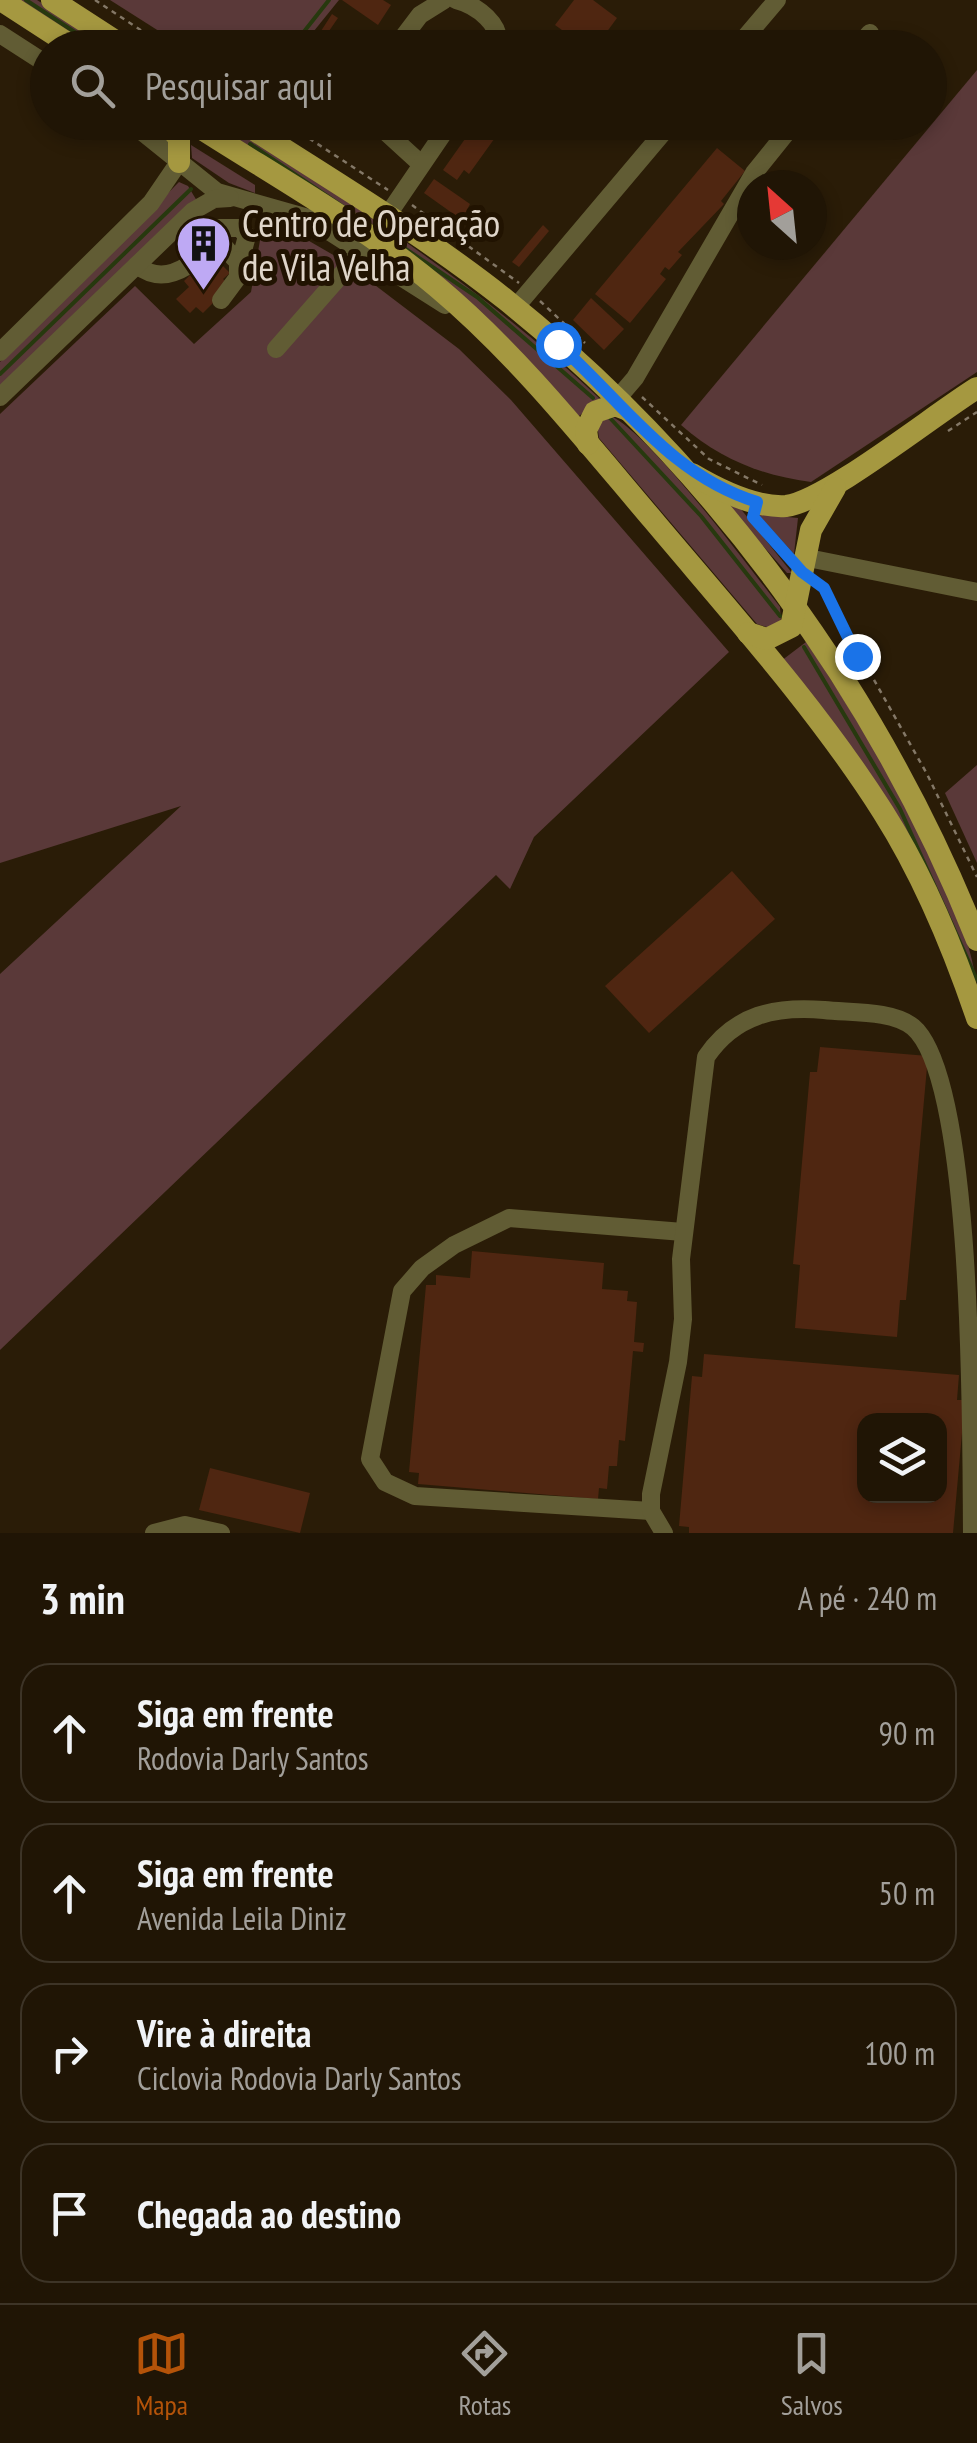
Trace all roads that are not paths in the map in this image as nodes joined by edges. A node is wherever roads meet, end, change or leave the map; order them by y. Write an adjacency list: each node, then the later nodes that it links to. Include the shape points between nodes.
1 (1, 0): 6 (main road)
2 (52, 0): 7 (main road)
3 (444, 0): 8 (street)
4 (456, 0): 9 (street)
5 (777, 0): 10 (street)
6 (48, 30)
7 (98, 30)
8 (409, 30)
9 (496, 30)
10 (751, 30)
11 (0, 34): 12 (street)
12 (30, 53)
13 (152, 140): 21 (street)
14 (178, 140): 21 (main road)
15 (219, 140): 30 (main road, via 401,259)
16 (270, 140): 24 (main road)
17 (396, 140): 22 (street)
18 (439, 140): 22 (street)
19 (657, 140): 29 (street)
20 (781, 140): 35 (street, via 754,173)
21 (179, 162): 23 (street); 32 (street, via 151,204)
22 (422, 164): 24 (street)
23 (230, 198): 25 (street, via 206,202); 26 (street, via 297,213)
24 (387, 216): 29 (main road)
25 (200, 223): 27 (street); 27 (street, via 192,257 177,272 154,274); 28 (street, via 238,260 238,277)
26 (362, 252): 30 (street); 31 (street)
27 (137, 265): 34 (street)
28 (221, 300)
29 (515, 308): 35 (main road)
30 (482, 329): 36 (main road)
31 (276, 349)
32 (0, 352)
33 (977, 388): 38 (main road)
34 (0, 397)
35 (622, 404): 36 (main road, via 595,412 587,424); 37 (main road)
36 (588, 444): 42 (main road)
37 (675, 462): 38 (main road, via 757,502 797,504); 41 (main road)
38 (842, 481): 39 (main road, via 811,530)
39 (811, 568): 40 (street); 41 (main road); 43 (main road, via 816,620)
40 (977, 592)
41 (797, 607): 42 (main road, via 780,636); 43 (main road)
42 (748, 633): 45 (main road, via 884,814 931,902)
43 (836, 669): 44 (main road, via 905,785)
44 (977, 940)
45 (977, 1018)
46 (684, 1232): 47 (street, via 681,1333); 47 (street, via 509,1218 454,1244 402,1292 370,1459 385,1482 415,1496); 51 (street, via 706,1057 719,1038 756,1015 786,1007 889,1017 912,1026 933,1052 960,1212 973,1358)
47 (651, 1511): 50 (street)
48 (154, 1533): 49 (street, via 184,1525)
49 (220, 1533)
50 (664, 1533)
51 (972, 1533)

